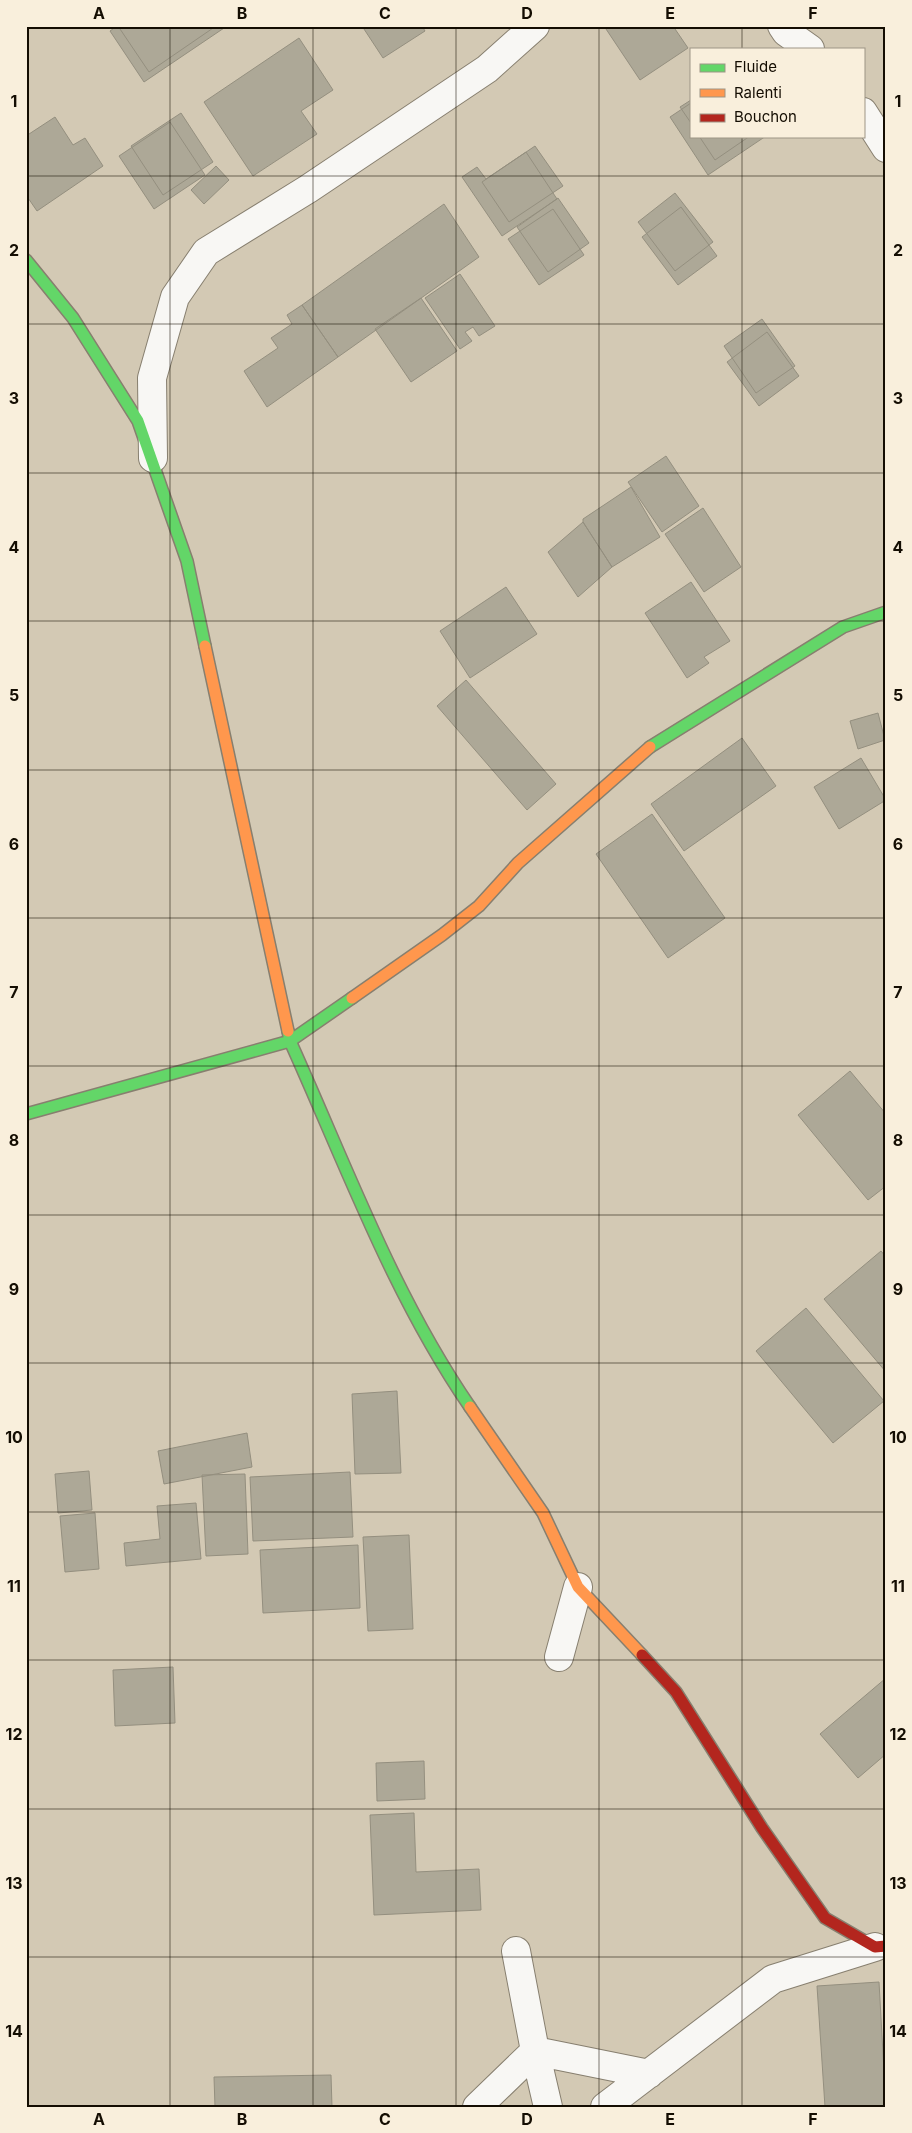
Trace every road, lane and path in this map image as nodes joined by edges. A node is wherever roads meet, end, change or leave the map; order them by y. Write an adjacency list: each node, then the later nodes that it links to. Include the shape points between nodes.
1 (535, 26): 7 (street, via 487,70 206,252 175,297 152,378)
2 (782, 26): 3 (street)
3 (809, 48)
4 (864, 114): 5 (street)
5 (886, 148)
6 (26, 260): 7 (street, via 73,318 138,421)
7 (153, 465): 9 (street, via 188,560)
8 (886, 612): 9 (street, via 843,627 642,752 518,862 479,906)
9 (290, 1041): 10 (street); 11 (street, via 378,1245 454,1384 543,1513)
10 (26, 1114)
11 (578, 1587): 12 (street); 13 (street, via 676,1692 762,1828 824,1918)
12 (559, 1657)
13 (880, 1946): 16 (street, via 773,1979)
14 (516, 1951): 15 (street)
15 (535, 2051): 16 (street); 17 (street); 18 (street)
16 (649, 2074): 19 (street)
17 (477, 2107)
18 (548, 2107)
19 (605, 2107)

